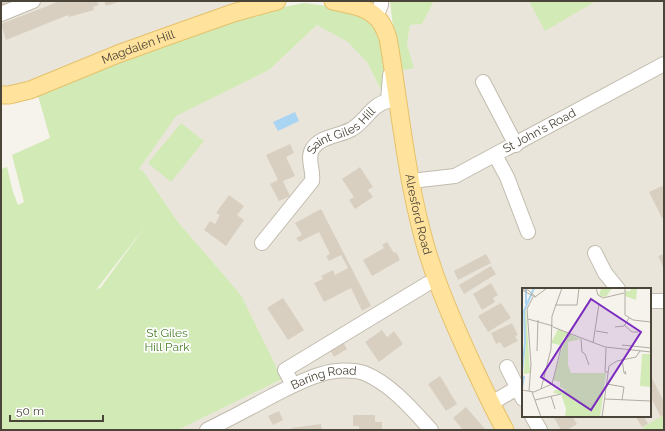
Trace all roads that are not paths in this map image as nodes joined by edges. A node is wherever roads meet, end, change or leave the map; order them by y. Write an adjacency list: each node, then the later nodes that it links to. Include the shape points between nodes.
1 (33, 1): 5 (street)
2 (277, 1): 9 (main road, Magdalen Hill, via 233,13 118,54 30,90)
3 (333, 1): 4 (main road)
4 (379, 8): 6 (main road, Alresford Road)
5 (1, 14)
6 (392, 59): 12 (main road, Alresford Road); 14 (street, Saint Giles Hill, via 388,101 381,102 353,129 321,140 313,148 310,156 312,181)
7 (664, 64): 10 (street, St John's Road)
8 (483, 82): 10 (street)
9 (1, 95)
10 (516, 145): 11 (street, St John's Road)
11 (495, 155): 12 (street, St John's Road, via 455,176); 13 (street, via 507,177)
12 (411, 181): 23 (main road, Alresford Road, via 432,269)
13 (528, 232)
14 (262, 243)
15 (594, 254): 17 (street)
16 (427, 284): 21 (street, via 285,370)
17 (617, 288)
18 (651, 301): 19 (street)
19 (664, 301)
20 (507, 367): 22 (street)
21 (293, 386): 25 (street, Baring Road, via 322,373 363,373 396,394); 26 (street, Baring Road)
22 (520, 394): 23 (street)
23 (490, 404): 27 (main road, Alresford Road)
24 (533, 417): 28 (street)
25 (424, 427)
26 (213, 429)
27 (505, 430)
28 (540, 430)

